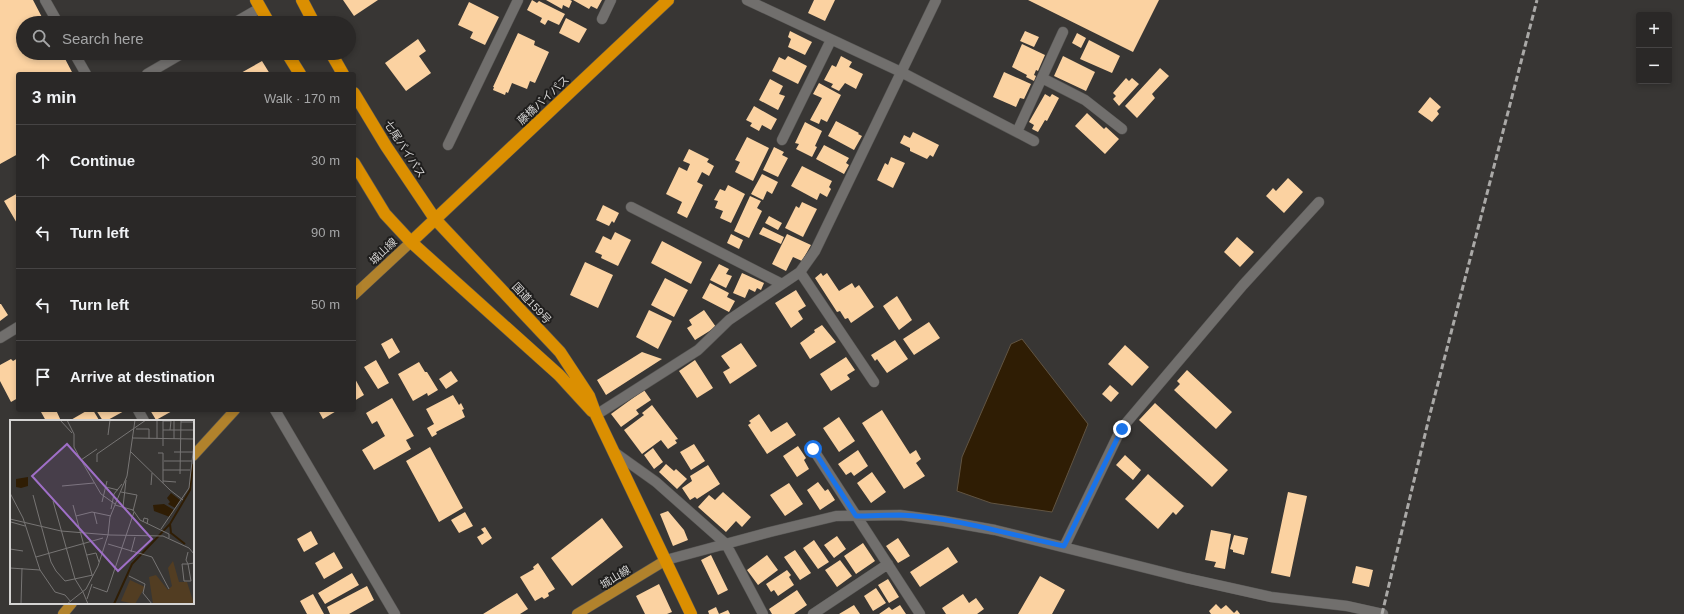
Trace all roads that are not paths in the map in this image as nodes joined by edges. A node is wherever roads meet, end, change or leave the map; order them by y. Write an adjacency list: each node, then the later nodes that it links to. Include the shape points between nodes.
1 (45, 0): 9 (street)
2 (302, 0): 12 (highway)
3 (518, 0): 31 (street)
4 (611, 0): 13 (street)
5 (668, 0): 35 (highway, 藤橋バイパス)
6 (747, 0): 15 (street)
7 (936, 0): 24 (street)
8 (258, 4): 10 (street); 11 (highway)
9 (54, 16)
10 (243, 16)
11 (265, 16)
12 (310, 16)
13 (602, 19)
14 (1063, 32): 25 (street)
15 (831, 40): 24 (street); 29 (street)
16 (78, 60): 20 (street)
17 (171, 60): 21 (street)
18 (291, 60): 22 (highway)
19 (335, 60): 23 (highway)
20 (85, 72)
21 (150, 72)
22 (299, 72)
23 (342, 72)
24 (900, 72): 28 (street); 37 (street, via 815,251)
25 (1042, 78): 27 (street, via 1085,100); 28 (street)
26 (356, 96): 35 (highway, 七尾バイパス)
27 (1122, 129)
28 (1017, 132): 30 (street)
29 (782, 140)
30 (1034, 141)
31 (448, 145)
32 (356, 167): 36 (highway, via 384,214)
33 (1319, 202): 51 (street, via 1243,286 1122,429)
34 (631, 207): 38 (street)
35 (435, 219): 36 (highway, 藤橋バイパス); 45 (highway, 国道159号, via 560,352 589,396)
36 (411, 242): 39 (main road, 城山線); 45 (highway, 国道159号, via 559,375)
37 (800, 272): 38 (street); 42 (street)
38 (782, 284): 45 (street, via 729,320 698,350)
39 (356, 293)
40 (16, 328): 41 (street)
41 (0, 338)
42 (874, 382)
43 (232, 412): 48 (main road)
44 (275, 412): 57 (street)
45 (596, 415): 47 (highway, 国道159号)
46 (813, 449): 49 (street)
47 (614, 452): 50 (street, via 656,482); 52 (highway, 国道159号)
48 (194, 455)
49 (856, 516): 50 (street, via 836,516); 51 (street, via 900,515 944,521); 53 (street)
50 (726, 544): 52 (street); 59 (street)
51 (1064, 546): 62 (street, via 1271,597 1346,606)
52 (666, 560): 55 (main road, 城山線); 58 (highway, 国道159号)
53 (888, 564): 60 (street); 61 (street)
54 (71, 604): 56 (main road)
55 (581, 613)
56 (63, 614)
57 (395, 614)
58 (691, 614)
59 (763, 614)
60 (813, 614)
61 (920, 614)
62 (1383, 614)

